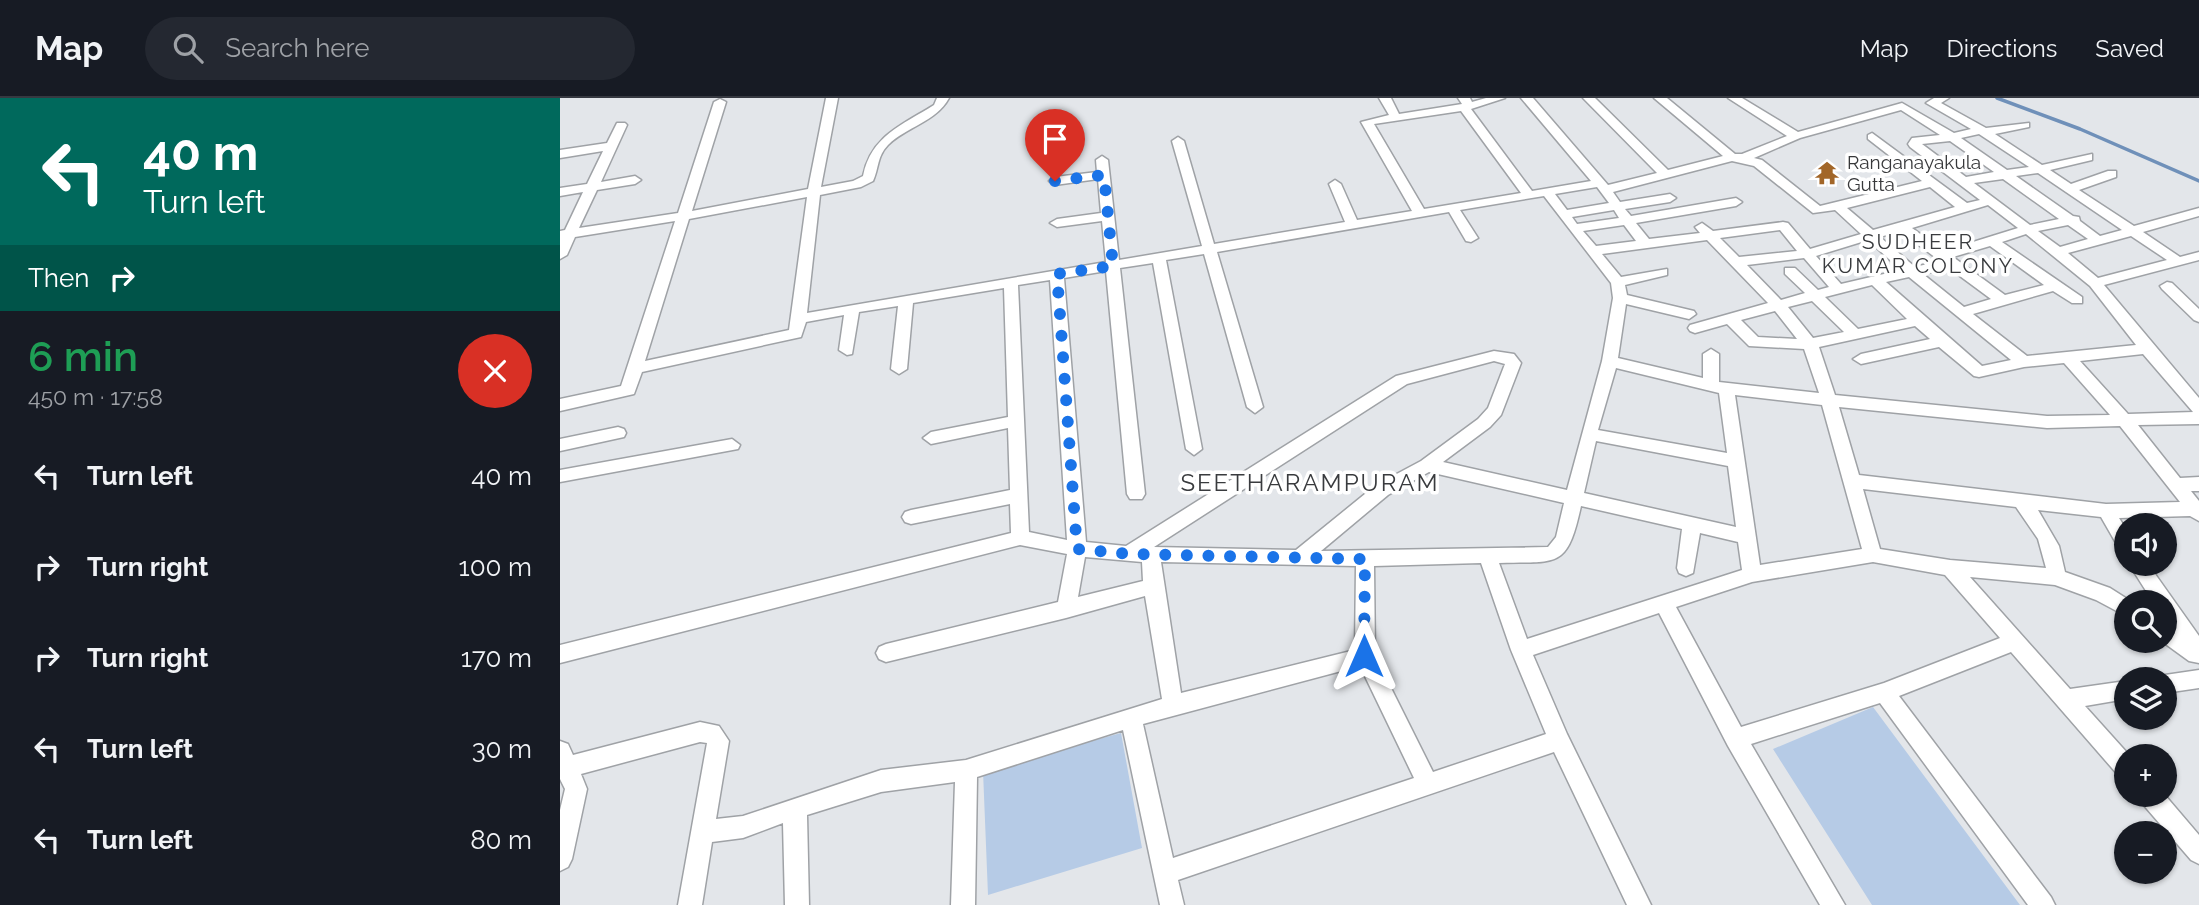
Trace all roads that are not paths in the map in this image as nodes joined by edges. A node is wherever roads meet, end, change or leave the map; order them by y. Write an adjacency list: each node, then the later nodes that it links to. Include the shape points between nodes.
1 (832, 98): 37 (street)
2 (943, 98): 37 (street, via 938,107 884,142 873,157 869,178)
3 (1385, 98): 12 (street)
4 (1499, 98): 11 (street)
5 (1527, 98): 34 (street)
6 (1589, 98): 26 (street)
7 (1660, 98): 23 (street)
8 (1735, 98): 16 (street)
9 (1933, 100): 15 (street)
10 (720, 102): 53 (street)
11 (1466, 103): 12 (street); 40 (street)
12 (1396, 118): 52 (street, via 1367,122)
13 (621, 125): 20 (street)
14 (2025, 125): 15 (street)
15 (1983, 131): 18 (street); 24 (street)
16 (1796, 136): 18 (street, via 1902,106); 23 (street)
17 (1872, 136): 32 (street)
18 (1952, 137): 27 (street); 31 (street, via 1914,144)
19 (1178, 141): 70 (street)
20 (611, 146): 21 (street); 35 (street)
21 (560, 154)
22 (2088, 157): 24 (street)
23 (1737, 158): 26 (street); 45 (street, via 1758,163 1818,210)
24 (2040, 169): 27 (street); 36 (street)
25 (2112, 174): 36 (street)
26 (1666, 175): 28 (street)
27 (2005, 175): 31 (street); 55 (street)
28 (1652, 179): 34 (street); 41 (street)
29 (635, 180): 35 (street)
30 (1055, 181): 54 (street, via 1103,167)
31 (1963, 181): 42 (street)
32 (1931, 183): 45 (street); 47 (street)
33 (1335, 184): 58 (street)
34 (1602, 186): 39 (street); 44 (street)
35 (593, 187): 38 (street); 64 (street)
36 (2069, 190): 49 (street)
37 (814, 191): 53 (street); 101 (street)
38 (560, 192)
39 (1547, 192): 40 (street); 51 (street)
40 (1530, 195): 46 (street)
41 (1670, 198): 44 (street); 48 (street)
42 (1989, 201): 47 (street); 61 (street)
43 (1736, 202): 48 (street)
44 (1617, 206): 51 (street); 56 (street)
45 (1838, 206): 65 (street)
46 (1453, 209): 52 (street); 66 (street)
47 (1966, 209): 59 (street)
48 (1686, 212): 56 (street)
49 (2101, 212): 55 (street); 63 (street)
50 (2199, 212): 63 (street)
51 (1564, 214): 60 (street)
52 (1421, 215): 58 (street)
53 (684, 216): 64 (street); 114 (street)
54 (1108, 216): 57 (street); 80 (street)
55 (2069, 221): 61 (street); 68 (street)
56 (1629, 222): 60 (street); 69 (street)
57 (1057, 223)
58 (1353, 226): 70 (street)
59 (1901, 226): 65 (street); 77 (street)
60 (1574, 229): 71 (street)
61 (2028, 229): 67 (street); 72 (street)
62 (1706, 232): 69 (street); 73 (street, via 1783,226); 78 (street)
63 (2133, 232): 68 (street); 79 (street)
64 (564, 234): 74 (street)
65 (1870, 234): 73 (street); 83 (street)
66 (1471, 238)
67 (1992, 241): 77 (street); 88 (street)
68 (2098, 241): 72 (street)
69 (1645, 244): 71 (street)
70 (1208, 250): 76 (street); 119 (street)
71 (1591, 251): 91 (street)
72 (2058, 252): 87 (street)
73 (1807, 254): 78 (street); 90 (street)
74 (560, 255)
75 (2199, 256): 79 (street)
76 (1159, 258): 80 (street); 129 (street)
77 (1947, 259): 83 (street); 95 (street)
78 (1736, 262): 97 (street)
79 (2179, 262): 87 (street)
80 (1113, 266): 84 (street); 136 (street)
81 (1790, 271): 92 (street)
82 (1662, 272): 91 (street)
83 (1913, 273): 86 (street); 99 (street)
84 (1057, 274): 85 (street); 147 (street)
85 (1012, 281): 93 (street); 123 (street)
86 (1878, 282): 90 (street); 103 (street)
87 (2095, 283): 107 (street)
88 (2055, 286): 94 (street); 95 (street)
89 (2167, 286): 96 (street)
90 (1838, 289): 92 (street)
91 (1619, 290): 102 (street, via 1692,321); 112 (street)
92 (1815, 296): 97 (street); 104 (street)
93 (905, 300): 98 (street); 115 (street)
94 (2077, 300)
95 (2003, 301): 99 (street)
96 (2192, 302): 100 (street)
97 (1779, 306): 102 (street); 106 (street)
98 (852, 309): 101 (street); 108 (street)
99 (1963, 312): 113 (street)
100 (2199, 317)
101 (799, 319): 114 (street, via 796,334)
102 (1731, 319): 106 (street, via 1754,342)
103 (1918, 321): 104 (street); 105 (street)
104 (1855, 334): 106 (street)
105 (1942, 341): 111 (street); 113 (street, via 1979,372)
106 (1810, 344): 117 (street)
107 (2147, 349): 110 (street); 120 (street)
108 (847, 350)
109 (1711, 354): 116 (street)
110 (2068, 358): 113 (street); 122 (street)
111 (1861, 359)
112 (1610, 361): 116 (street); 125 (street)
113 (2024, 362)
114 (635, 368): 118 (street, via 628,390)
115 (900, 369)
116 (1719, 387): 117 (street); 130 (street)
117 (1829, 400): 122 (street, via 2046,422); 133 (street)
118 (560, 405)
119 (1255, 407)
120 (2199, 408)
121 (2199, 418): 122 (street)
122 (2124, 420): 135 (street)
123 (1016, 421): 126 (street); 137 (street)
124 (618, 433): 127 (street)
125 (1589, 434): 130 (street); 138 (street)
126 (931, 438)
127 (560, 445)
128 (732, 445): 132 (street)
129 (1194, 449)
130 (1737, 461): 145 (street)
131 (1427, 465): 138 (street); 148 (street, via 1495,411 1513,363 1509,358 1494,356 1402,380); 151 (street, via 1382,491)
132 (560, 476)
133 (1850, 481): 139 (street); 150 (street)
134 (2199, 484): 135 (street)
135 (2176, 485): 141 (street)
136 (1136, 494)
137 (1018, 495): 142 (street); 146 (street)
138 (1573, 496): 143 (street); 152 (street, via 1565,537 1552,554)
139 (2023, 503): 140 (street); 157 (street, via 2045,530 2054,553)
140 (2106, 511): 141 (street); 144 (street)
141 (2197, 512)
142 (911, 517)
143 (1692, 523): 145 (street); 154 (street)
144 (2114, 525)
145 (1748, 537): 156 (street)
146 (1020, 538): 147 (street); 167 (street)
147 (1077, 549): 148 (street); 161 (street)
148 (1129, 554): 149 (street)
149 (1151, 554): 151 (street); 158 (street)
150 (1873, 555): 155 (street); 156 (street)
151 (1299, 558): 153 (street)
152 (1488, 558): 153 (street); 165 (street)
153 (1365, 559): 169 (street)
154 (1686, 568)
155 (1950, 568): 157 (street); 164 (street)
156 (1752, 574): 160 (street)
157 (2056, 577): 159 (street)
158 (1153, 586): 161 (street); 175 (street)
159 (2114, 601)
160 (1665, 605): 165 (street); 177 (street)
161 (1066, 610): 166 (street)
162 (2177, 621): 168 (street)
163 (2177, 640): 168 (street)
164 (2016, 641): 172 (street); 174 (street)
165 (1521, 650): 178 (street)
166 (886, 653)
167 (560, 654)
168 (2199, 654)
169 (1364, 656): 175 (street); 182 (street)
170 (2199, 679): 171 (street)
171 (2177, 682)
172 (1884, 692): 177 (street); 195 (street)
173 (2114, 692): 174 (street)
174 (2067, 699): 179 (street)
175 (1173, 705): 176 (street)
176 (1130, 719): 181 (street); 188 (street)
177 (1736, 739): 194 (street)
178 (1559, 740): 182 (street); 189 (street)
179 (2114, 754)
180 (562, 762): 185 (street, via 712,733 718,741); 187 (street, via 576,789)
181 (966, 770): 183 (street, via 881,780); 192 (street)
182 (1428, 784): 188 (street)
183 (800, 806): 185 (street, via 743,827); 191 (street, via 794,816)
184 (2160, 807): 186 (street)
185 (703, 832): 190 (street)
186 (2199, 852)
187 (560, 859)
188 (1166, 872): 193 (street)
189 (1636, 904)
190 (690, 905)
191 (797, 905)
192 (963, 905)
193 (1172, 905)
194 (1833, 905)
195 (2043, 905)

